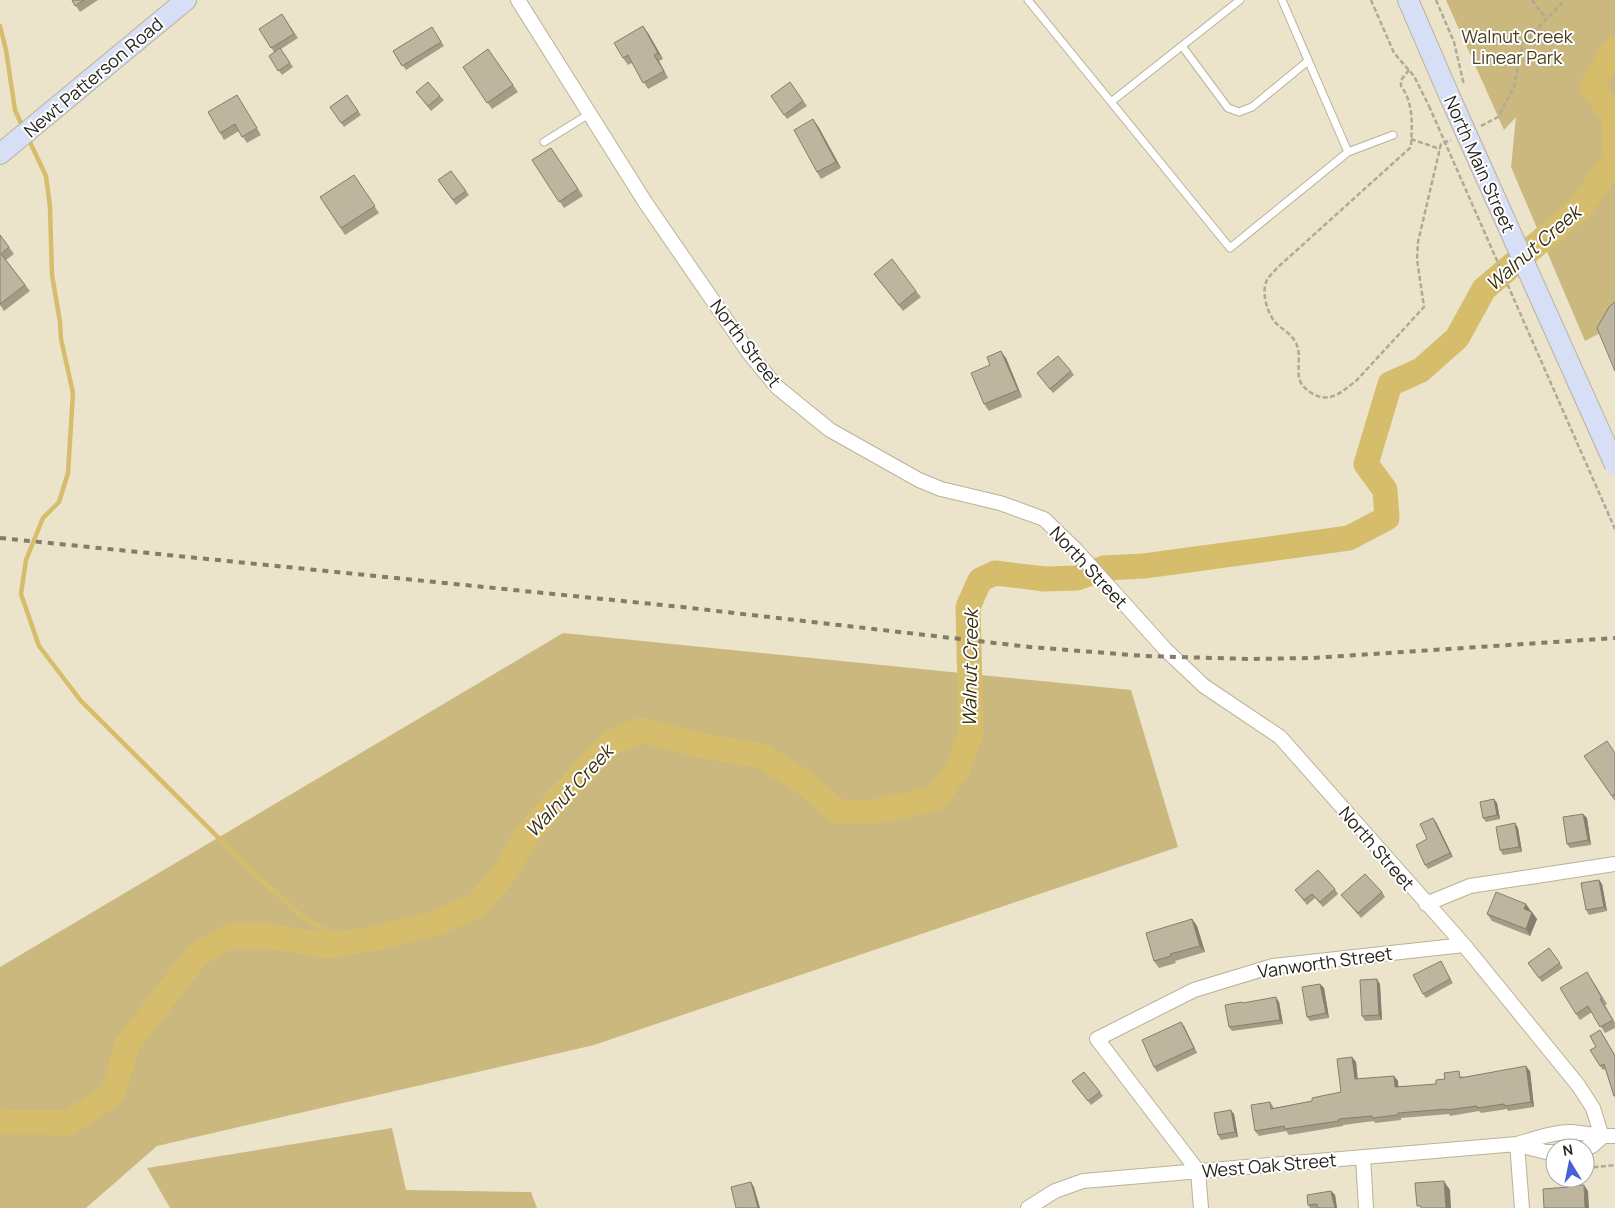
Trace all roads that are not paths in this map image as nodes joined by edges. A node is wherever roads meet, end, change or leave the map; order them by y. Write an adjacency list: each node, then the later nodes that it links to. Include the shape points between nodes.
1 (186, 0): 13 (main road, Newt Patterson Road)
2 (518, 0): 10 (street, North Street)
3 (1028, 0): 9 (lane)
4 (1240, 0): 7 (lane)
5 (1282, 0): 8 (lane)
6 (1408, 0): 15 (main road, North Main Street, bridge, via 1457,92)
7 (1182, 46): 8 (lane, via 1228,108 1239,112 1252,107); 9 (lane)
8 (1308, 61): 14 (lane)
9 (1111, 102): 14 (lane, via 1230,248)
10 (589, 114): 12 (lane); 17 (street, North Street, via 645,202 749,353 777,387 830,430 919,480 1044,519 1165,649 1204,686 1280,737)
11 (1393, 135): 14 (lane)
12 (544, 142)
13 (4, 150)
14 (1348, 152)
15 (1615, 465)
16 (1615, 864): 17 (street, via 1470,886)
17 (1426, 904): 18 (street, North Street)
18 (1464, 945): 19 (street, North Street, via 1578,1085); 24 (street, Vanworth Street, via 1273,966 1194,990 1097,1039)
19 (1608, 1136): 20 (street, West Oak Street, via 1570,1132); 21 (street)
20 (1517, 1144): 22 (street, West Oak Street); 23 (street, West Oak Street); 28 (street)
21 (1595, 1144)
22 (1545, 1152)
23 (1363, 1157): 24 (street, West Oak Street); 27 (street)
24 (1198, 1172): 25 (street, West Oak Street, via 1083,1181 1055,1191); 26 (street)
25 (1028, 1208)
26 (1201, 1208)
27 (1366, 1208)
28 (1522, 1208)

